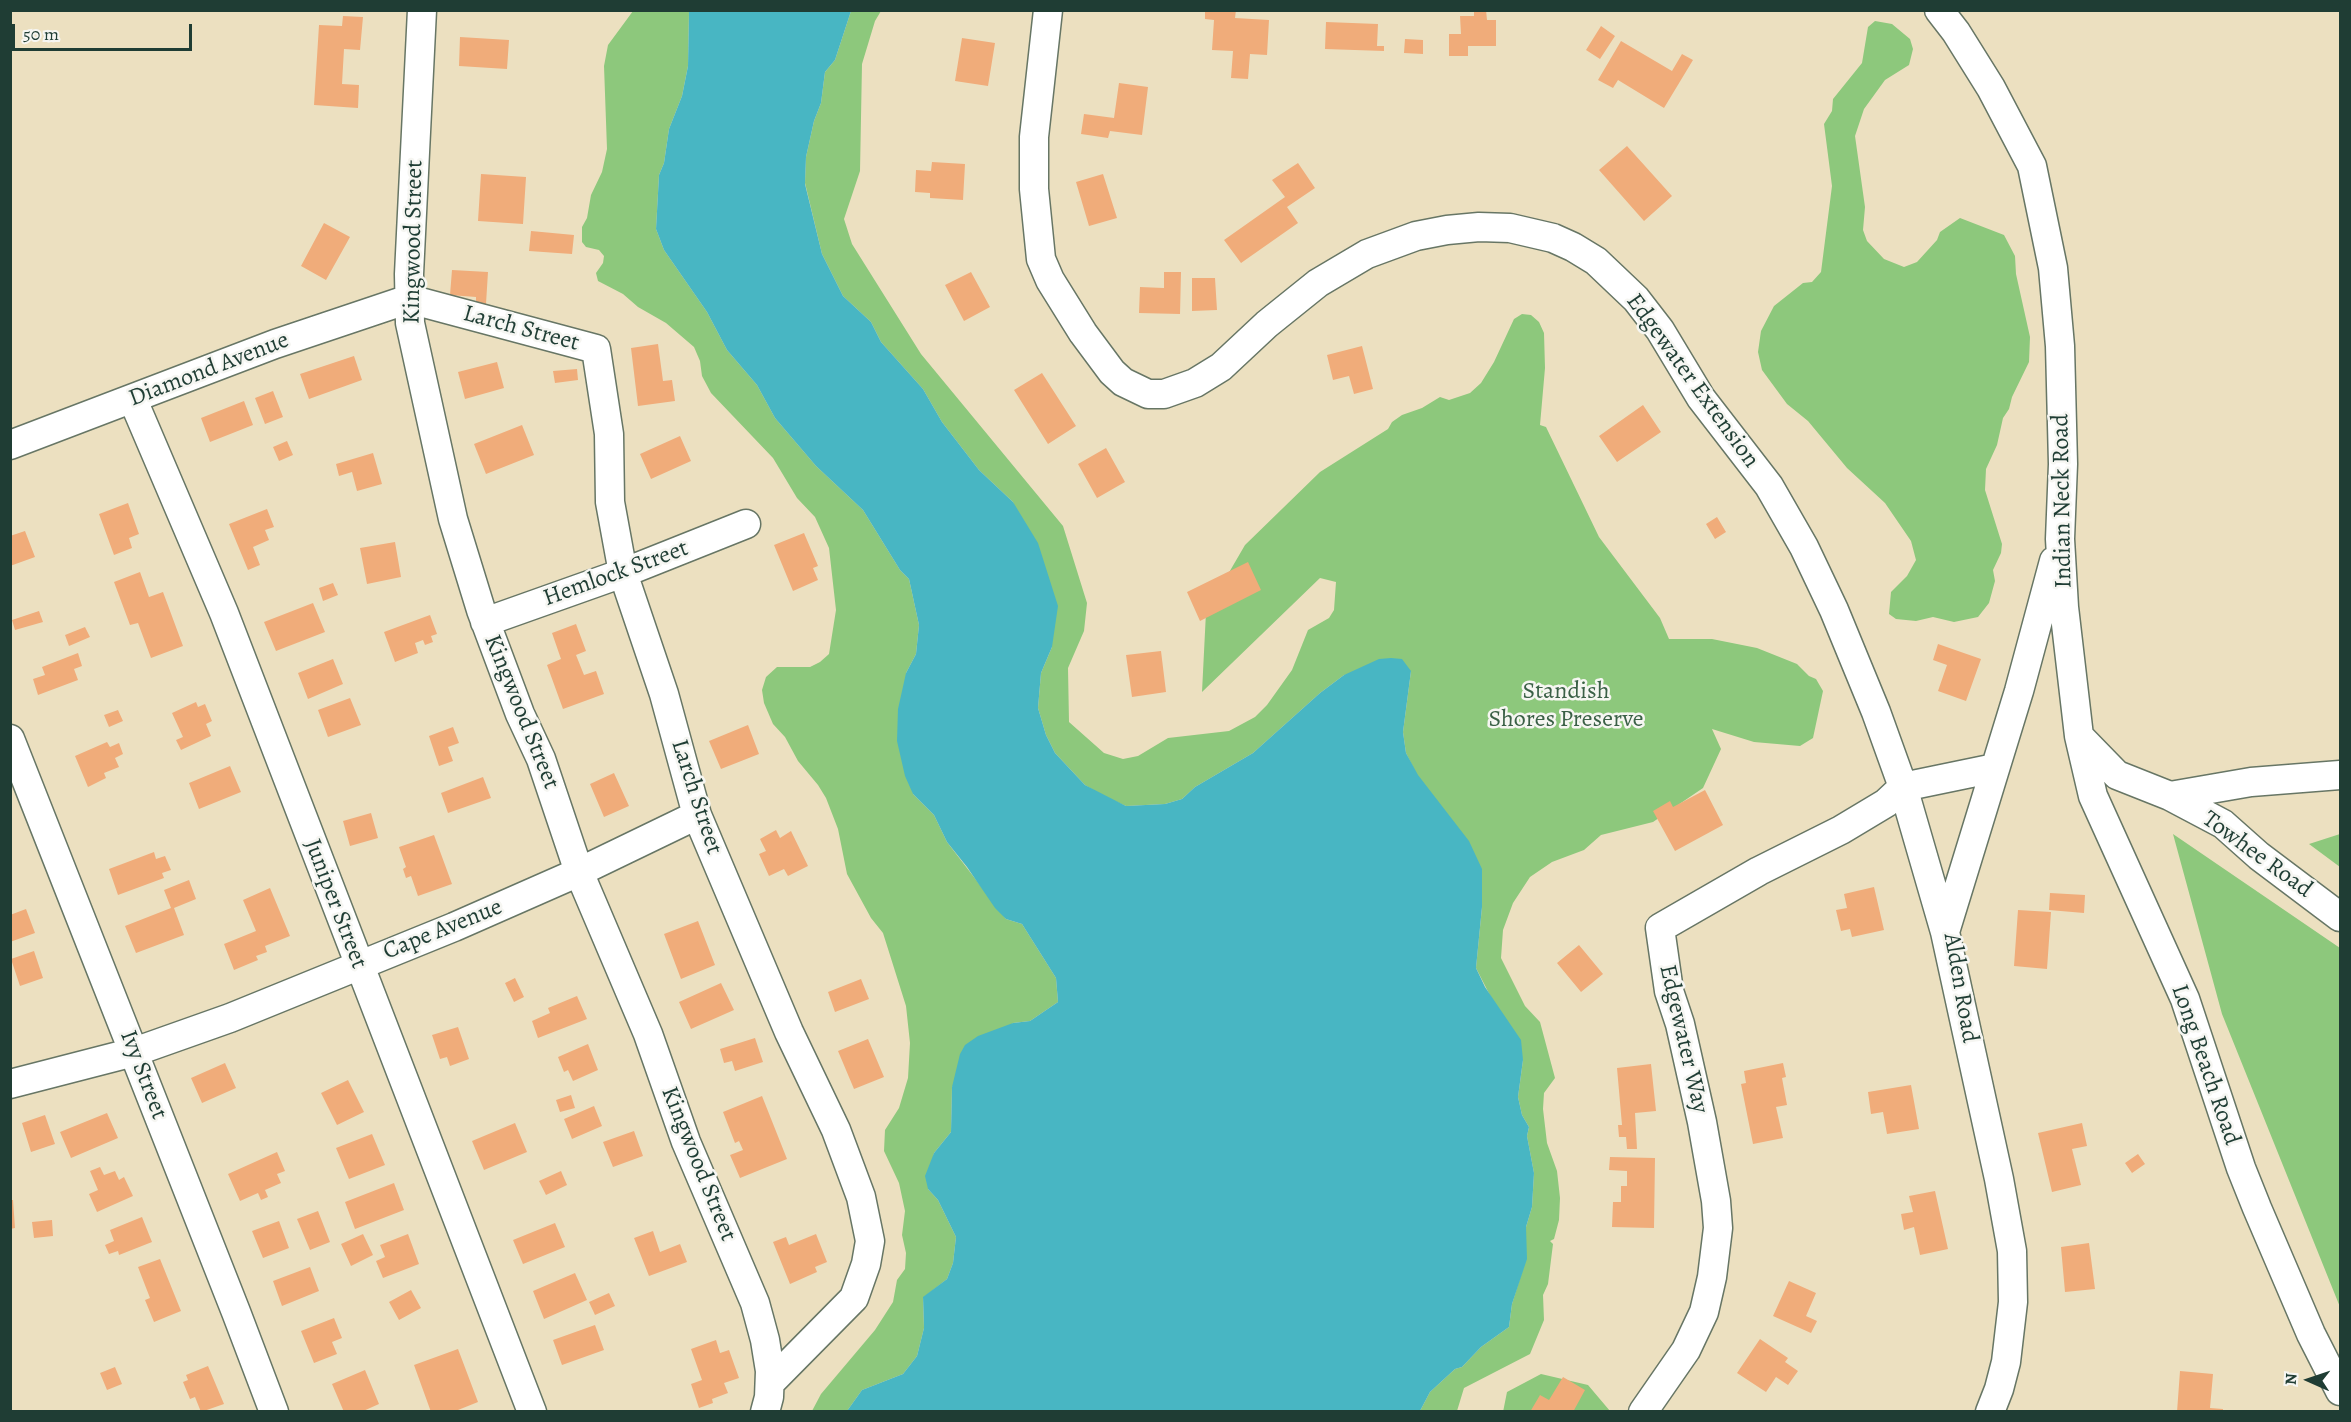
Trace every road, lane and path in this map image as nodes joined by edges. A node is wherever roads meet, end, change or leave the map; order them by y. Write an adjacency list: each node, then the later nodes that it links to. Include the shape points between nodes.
1 (422, 10): 4 (street, Kingwood Street)
2 (1048, 10): 15 (street, Edgewater Extension, via 1036,105 1034,168 1037,231 1045,272 1095,350 1123,382 1148,394 1164,394 1195,383 1221,367 1318,283 1391,244 1447,230 1479,227 1532,232 1573,247 1596,261 1636,298 1701,398 1768,486 1804,547 1834,610)
3 (1939, 10): 8 (street, Indian Neck Road, via 1991,88 2032,166 2053,268 2060,346)
4 (409, 300): 5 (street, Diamond Avenue, via 275,344); 9 (street, Larch Street, via 596,349 609,434 610,502); 10 (street, Kingwood Street, via 413,344 453,519)
5 (133, 400): 6 (street, Diamond Avenue); 21 (street, Juniper Street, via 224,613)
6 (10, 445)
7 (746, 524): 9 (street, Hemlock Street)
8 (2060, 536): 11 (street, Indian Neck Road); 13 (street, Alden Road)
9 (623, 573): 10 (street, Hemlock Street); 17 (street, Larch Street, via 664,694)
10 (485, 622): 18 (street, Kingwood Street, via 541,759)
11 (2079, 736): 16 (street, via 2117,775); 25 (street, Long Beach Road, via 2093,796 2185,999 2256,1208)
12 (10, 739): 22 (street, Ivy Street)
13 (1995, 768): 15 (street); 20 (street, Alden Road)
14 (2340, 775): 16 (street, via 2251,782)
15 (1903, 787): 20 (street, Edgewater Extension); 29 (street, Edgewater Way, via 1886,803 1841,830 1660,928 1669,991 1702,1122 1718,1228 1704,1312 1686,1350)
16 (2170, 796): 19 (street, Towhee Road, via 2223,824)
17 (697, 814): 18 (street, Cape Avenue); 24 (street, Larch Street, via 789,1032 836,1130 861,1197 870,1241 854,1298)
18 (579, 872): 21 (street, Cape Avenue); 24 (street, Kingwood Street, via 648,1034 686,1142 755,1303 765,1340)
19 (2340, 917)
20 (1945, 932): 30 (street, Alden Road, via 2012,1251 2013,1302 2006,1362)
21 (358, 964): 22 (street, Cape Avenue, via 230,1018); 27 (street, Juniper Street)
22 (134, 1052): 23 (street, Cape Avenue); 26 (street, Ivy Street)
23 (10, 1084)
24 (770, 1383): 28 (street, Kingwood Street)
25 (2340, 1391)
26 (274, 1412)
27 (532, 1412)
28 (765, 1412)
29 (1643, 1412)
30 (1990, 1412)

